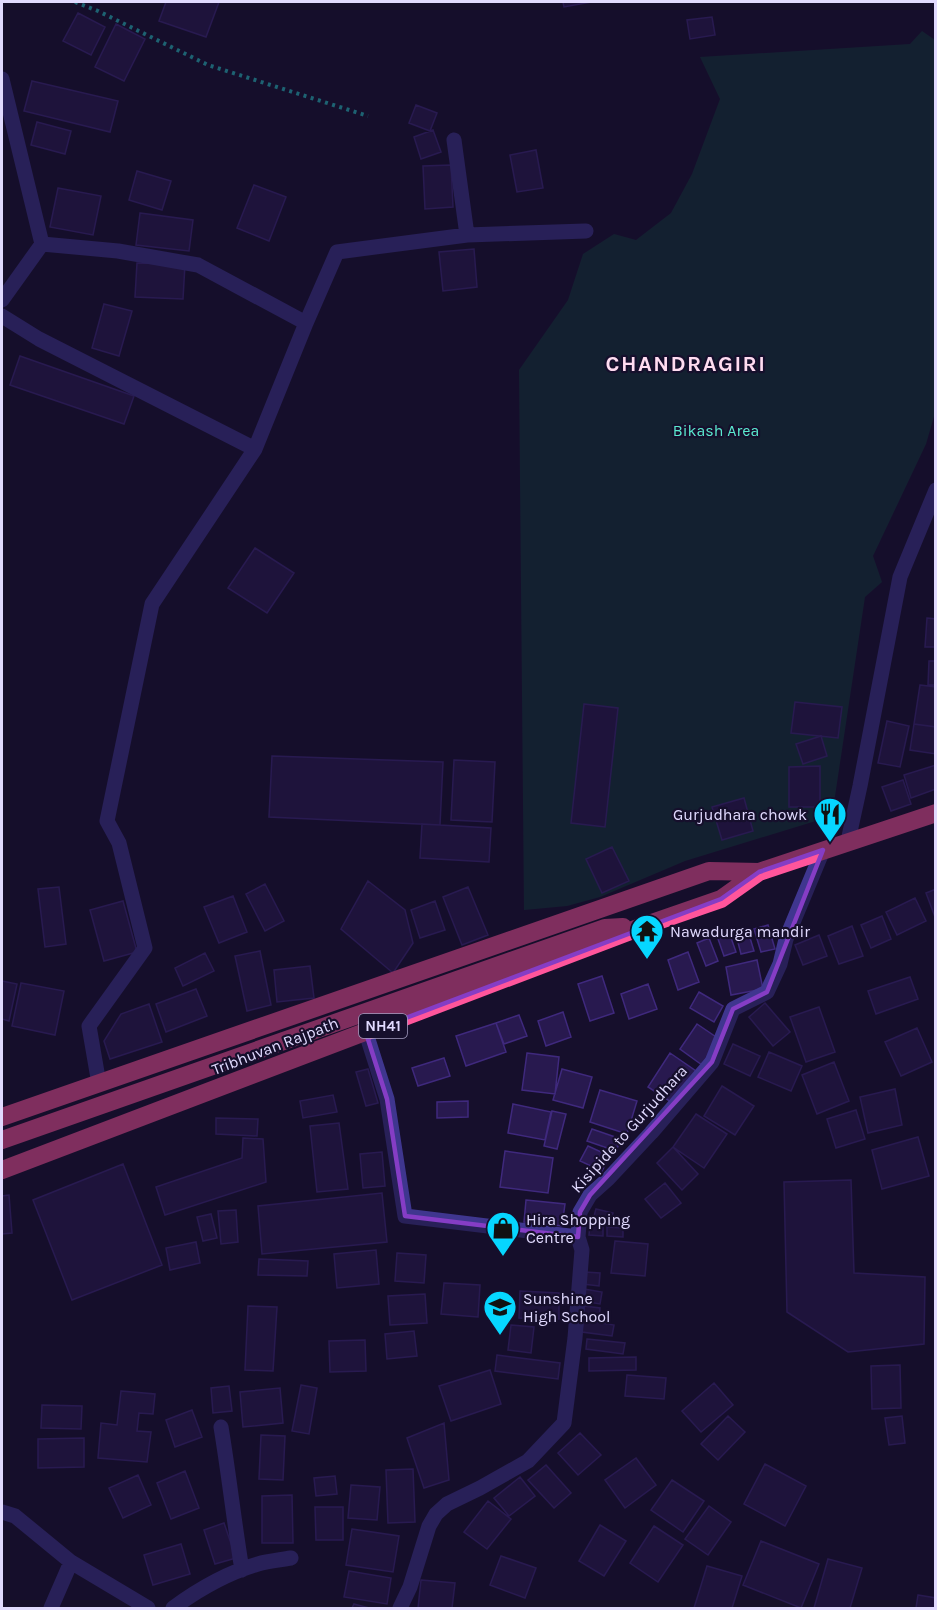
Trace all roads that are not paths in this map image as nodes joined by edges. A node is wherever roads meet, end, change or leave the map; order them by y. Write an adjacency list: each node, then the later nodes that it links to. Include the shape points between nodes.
1 (2, 79): 5 (street)
2 (454, 140): 4 (street)
3 (586, 231): 4 (street)
4 (467, 235): 8 (street, via 337,252)
5 (42, 244): 6 (street); 8 (street, via 118,251 198,265)
6 (2, 300)
7 (2, 316): 9 (street, via 39,339)
8 (306, 323): 9 (street)
9 (255, 449): 17 (street, via 152,604 107,821 119,843 145,948 89,1026)
10 (936, 490): 12 (street, via 900,577)
11 (936, 813): 12 (highway, Tribhuvan Rajpath / NH41)
12 (848, 841): 13 (highway, Tribhuvan Rajpath / NH41)
13 (823, 850): 14 (highway, Tribhuvan Rajpath / NH41); 21 (street, Kisipide to Gurjudhara, via 767,992 733,1010 712,1062 651,1133 590,1195 580,1212)
14 (759, 872): 15 (highway, Tribhuvan Rajpath / NH41, via 721,900); 17 (highway, Tribhuvan Rajpath / NH41, via 709,871)
15 (646, 925): 16 (highway, Tribhuvan Rajpath / NH41); 19 (highway, via 605,928)
16 (366, 1033): 20 (highway, Tribhuvan Rajpath / NH41); 21 (street, via 387,1099 405,1216)
17 (99, 1084): 18 (highway, Tribhuvan Rajpath / NH41)
18 (2, 1117)
19 (2, 1140)
20 (2, 1170)
21 (578, 1237): 30 (street, Kisipide to Gurjudhara, via 582,1250 564,1423 528,1461 447,1504 436,1514)
22 (221, 1427): 26 (street)
23 (2, 1512): 25 (street, via 15,1516)
24 (291, 1558): 26 (street)
25 (71, 1562): 27 (street); 28 (street)
26 (242, 1570): 29 (street, via 221,1577)
27 (51, 1608)
28 (148, 1608)
29 (173, 1608)
30 (400, 1608)

